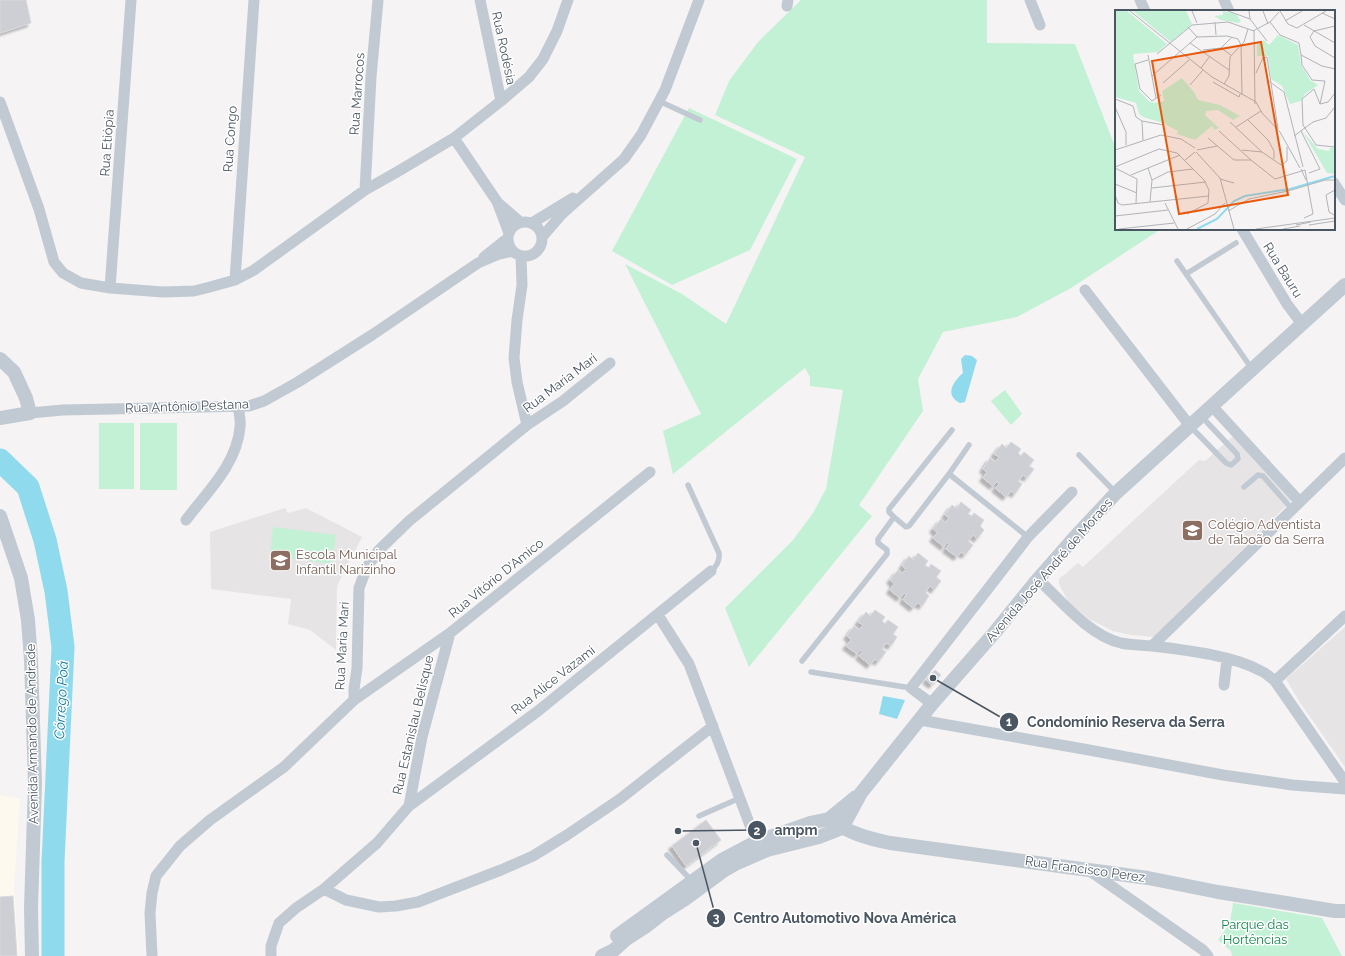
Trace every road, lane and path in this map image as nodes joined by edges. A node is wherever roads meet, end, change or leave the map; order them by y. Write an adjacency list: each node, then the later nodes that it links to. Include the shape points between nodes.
1 (131, 0): 35 (street, Rua Etiópia)
2 (254, 0): 33 (street, Rua Congo)
3 (378, 0): 20 (street, Rua Marrocos)
4 (480, 0): 13 (street, Rua Rodésia)
5 (568, 0): 13 (street, via 543,59 529,77)
6 (699, 0): 14 (street)
7 (1030, 0): 12 (street)
8 (1140, 0): 10 (street)
9 (1224, 0): 11 (street)
10 (1145, 10)
11 (1229, 10)
12 (1040, 25)
13 (501, 101): 17 (street)
14 (659, 101): 16 (lane); 18 (street, via 624,159)
15 (0, 102): 35 (street, via 39,209 54,262 63,273 81,283)
16 (700, 120)
17 (454, 138): 20 (street); 22 (street)
18 (596, 184): 24 (street); 27 (street, via 562,214)
19 (1335, 185): 21 (street)
20 (365, 190): 33 (street, via 254,270)
21 (1345, 200)
22 (498, 203): 23 (street); 26 (street)
23 (520, 222): 24 (street); 26 (street, via 514,225)
24 (532, 223): 27 (street, via 537,226)
25 (1243, 230): 37 (street, Rua Bauru)
26 (508, 235): 29 (street, via 510,247); 31 (street, Rua Antônio Pestana)
27 (542, 237): 29 (street, via 540,248)
28 (1236, 243): 32 (lane)
29 (522, 254): 31 (street, Rua Antônio Pestana, via 498,254); 46 (street, via 522,285 516,320 514,358)
30 (1177, 261): 32 (lane)
31 (478, 263): 41 (street, Rua Antônio Pestana, via 298,382 264,400 249,406)
32 (1186, 274): 40 (lane)
33 (235, 280): 35 (street, via 194,292)
34 (1345, 285): 37 (street, Avenida José André de Moraes)
35 (110, 288)
36 (1085, 290): 45 (street)
37 (1302, 324): 40 (street, Avenida José André de Moraes)
38 (0, 359): 43 (street, via 14,372)
39 (610, 363): 46 (street, Rua Maria Mari, via 563,401)
40 (1252, 369): 42 (street, Avenida José André de Moraes)
41 (238, 406): 43 (street, Rua Antônio Pestana); 60 (street, via 241,426 235,451 220,476)
42 (1212, 406): 45 (street, Avenida José André de Moraes); 57 (street)
43 (25, 409): 44 (street, Rua Antônio Pestana)
44 (0, 418)
45 (1195, 421): 45 (lane, via 1226,463 1231,465 1238,459 1237,454); 56 (street, Avenida José André de Moraes)
46 (527, 425): 74 (street, Rua Maria Mari, via 408,521 378,550 367,567 359,588)
47 (952, 430): 59 (lane, via 889,509)
48 (969, 445): 52 (lane)
49 (1079, 455): 56 (lane)
50 (1345, 458): 57 (street)
51 (650, 472): 66 (street, Rua Vitório D'Amico)
52 (949, 474): 59 (lane, via 909,526 906,527); 61 (lane)
53 (688, 485): 62 (lane, via 719,553 718,563)
54 (1244, 487): 57 (lane, via 1258,475 1262,476)
55 (1072, 492): 61 (street)
56 (1116, 493): 63 (street, Avenida José André de Moraes)
57 (1296, 506): 67 (street)
58 (0, 516): 92 (street, Avenida Armando de Andrade, via 21,578 28,620 35,784 30,908)
59 (894, 516): 69 (lane, via 878,539 878,543 887,550 887,554)
60 (186, 520)
61 (1028, 537): 73 (street)
62 (711, 571): 64 (street, Rua Alice Vazami)
63 (1038, 579): 67 (street, via 1101,635 1121,643); 75 (street, Avenida José André de Moraes, via 996,632)
64 (658, 615): 77 (street, via 689,664); 82 (street, Rua Alice Vazami, via 538,711)
65 (1345, 616): 71 (street)
66 (450, 633): 74 (street, Rua Vitório D'Amico); 82 (street, Rua Estanislau Belisque, via 422,737)
67 (1152, 646): 68 (street)
68 (1227, 659): 71 (street, via 1247,664); 72 (street)
69 (802, 661)
70 (811, 672): 73 (lane)
71 (1276, 681): 78 (street)
72 (1224, 684)
73 (911, 688): 75 (street)
74 (354, 700): 93 (street, Rua Maria Mari, via 284,767 210,820 180,846 156,876 150,913)
75 (932, 704): 76 (street, Avenida José André de Moraes)
76 (920, 720): 79 (street, via 1222,775 1292,785); 80 (street, Avenida José André de Moraes)
77 (713, 726): 81 (street); 90 (street, via 620,799 533,856 501,870 418,902 396,906 379,907 346,900)
78 (1345, 782)
79 (1345, 789)
80 (861, 793): 84 (street, Avenida José André de Moraes); 85 (street, Avenida José André de Moraes)
81 (740, 798): 83 (lane); 86 (street)
82 (409, 806): 90 (street, Rua Estanislau Belisque, via 377,843)
83 (699, 816)
84 (829, 819): 85 (street, Rua Francisco Perez); 86 (street, Avenida José André de Moraes, via 810,823)
85 (842, 828): 86 (street, Avenida José André de Moraes, via 819,837 777,847); 88 (street, Rua Francisco Perez, via 890,843)
86 (758, 848): 89 (street, Avenida José André de Moraes, via 722,860); 96 (street, Avenida José André de Moraes)
87 (667, 855): 89 (lane)
88 (1088, 870): 91 (street, Rua Francisco Perez); 97 (street)
89 (693, 881): 95 (street, Avenida José André de Moraes, via 622,932)
90 (324, 889): 94 (street, Rua Estanislau Belisque, via 279,923 271,946)
91 (1345, 911)
92 (32, 956)
93 (152, 956)
94 (271, 956)
95 (596, 956)
96 (602, 956)
97 (1208, 956)

